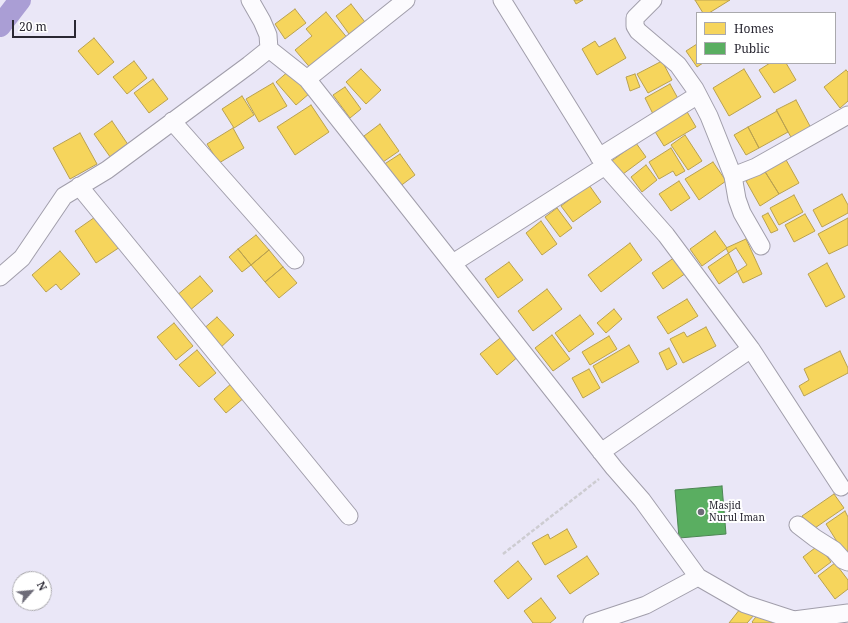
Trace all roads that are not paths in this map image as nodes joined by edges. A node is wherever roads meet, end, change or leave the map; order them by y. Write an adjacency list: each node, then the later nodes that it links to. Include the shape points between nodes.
1 (250, 0): 5 (street, via 268,35)
2 (406, 0): 6 (street)
3 (502, 0): 10 (street)
4 (653, 0): 7 (street, via 635,18 635,26 678,65)
5 (269, 49): 6 (street); 9 (street)
6 (307, 79): 15 (street)
7 (698, 95): 10 (street); 11 (street)
8 (848, 114): 11 (street, via 756,167)
9 (172, 121): 12 (street, via 107,170); 14 (street)
10 (602, 161): 15 (street); 17 (street, via 666,235)
11 (733, 176): 13 (street, via 742,213)
12 (79, 186): 16 (street, via 64,196 22,258); 20 (street)
13 (761, 246)
14 (295, 260)
15 (453, 264): 18 (street)
16 (0, 277)
17 (751, 349): 18 (street); 19 (street)
18 (601, 452): 23 (street, via 642,500)
19 (841, 487)
20 (349, 516)
21 (798, 525): 22 (street)
22 (848, 562)
23 (698, 577): 25 (street, via 746,604); 26 (street, via 646,605)
24 (848, 613): 25 (street)
25 (794, 622)
26 (592, 623)

